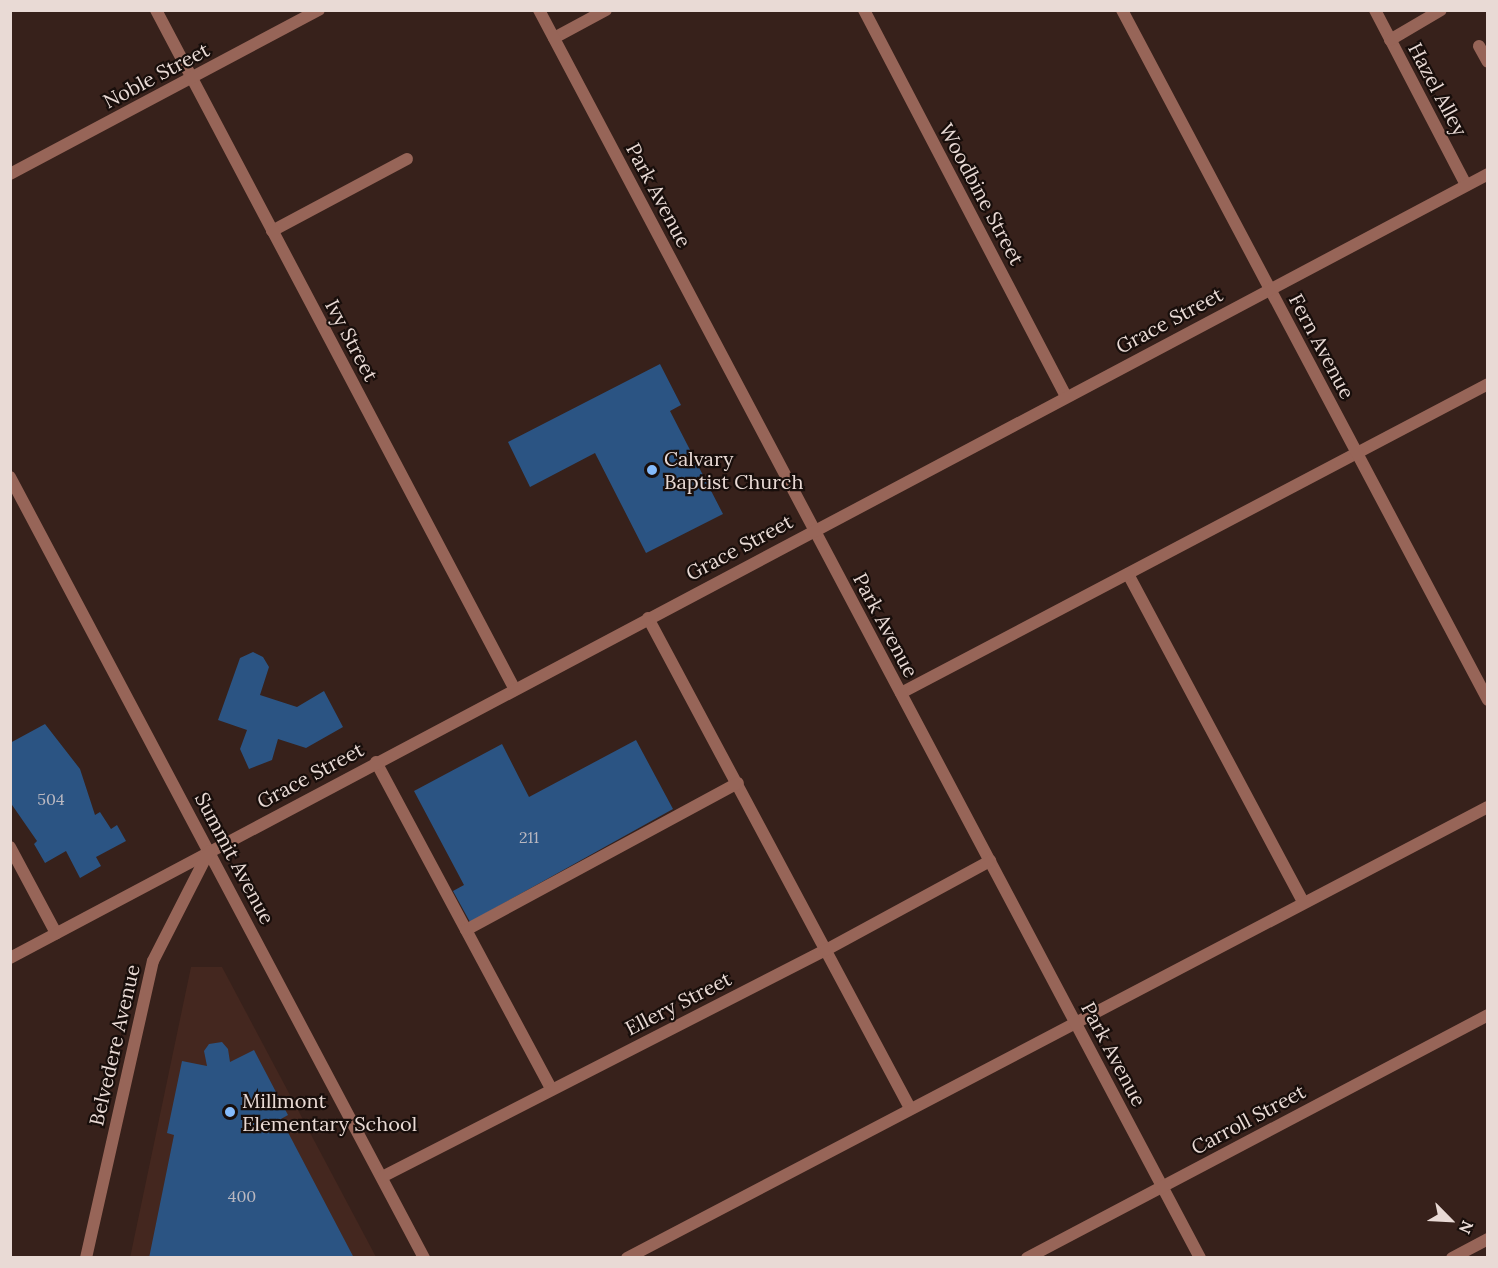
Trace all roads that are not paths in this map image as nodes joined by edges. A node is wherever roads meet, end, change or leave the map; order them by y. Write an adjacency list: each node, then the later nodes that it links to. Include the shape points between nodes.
1 (156, 10): 13 (street, Ivy Street)
2 (319, 10): 13 (street, Noble Street)
3 (539, 10): 9 (street, Park Avenue)
4 (606, 10): 9 (street)
5 (864, 10): 21 (street, Woodbine Street)
6 (1122, 10): 19 (street, Fern Avenue)
7 (1375, 10): 10 (street, Hazel Alley)
8 (1441, 10): 10 (street)
9 (554, 39): 24 (street, Park Avenue)
10 (1390, 40): 17 (street, Hazel Alley)
11 (1479, 46): 12 (street)
12 (1488, 62)
13 (191, 78): 15 (street, Noble Street); 18 (street, Ivy Street)
14 (407, 159): 18 (street)
15 (10, 174)
16 (1488, 174): 17 (street, Grace Street)
17 (1466, 185): 19 (street, Grace Street)
18 (272, 231): 27 (street, Ivy Street)
19 (1269, 289): 21 (street, Grace Street); 22 (street, Fern Avenue)
20 (1488, 384): 22 (street)
21 (1066, 396): 24 (street, Grace Street)
22 (1357, 454): 25 (street); 29 (street, Fern Avenue)
23 (10, 477): 34 (street, Summit Avenue)
24 (814, 529): 26 (street, Grace Street); 28 (street, Park Avenue)
25 (1128, 574): 28 (street); 36 (street)
26 (648, 618): 27 (street, Grace Street); 31 (street)
27 (514, 688): 30 (street, Grace Street)
28 (901, 693): 35 (street, Park Avenue)
29 (1488, 700)
30 (376, 762): 34 (street, Grace Street); 37 (street)
31 (738, 783): 37 (street); 39 (street)
32 (1488, 807): 36 (street)
33 (10, 847): 38 (street)
34 (210, 852): 38 (street, Grace Street); 45 (street, Summit Avenue); 48 (street, Belvedere Avenue, via 153,961)
35 (990, 861): 39 (street, Ellery Street); 42 (street, Park Avenue)
36 (1303, 902): 42 (street)
37 (466, 930): 43 (street)
38 (56, 933): 40 (street, Grace Street)
39 (825, 950): 43 (street, Ellery Street); 44 (street)
40 (10, 958)
41 (1488, 1015): 46 (street, Carroll Street)
42 (1075, 1022): 44 (street); 46 (street, Park Avenue)
43 (551, 1088): 45 (street, Ellery Street)
44 (910, 1108): 50 (street)
45 (382, 1177): 49 (street, Summit Avenue)
46 (1162, 1187): 51 (street, Carroll Street); 52 (street, Park Avenue)
47 (1488, 1239): 53 (street)
48 (86, 1257)
49 (424, 1257)
50 (627, 1257)
51 (1027, 1257)
52 (1200, 1257)
53 (1452, 1257)

